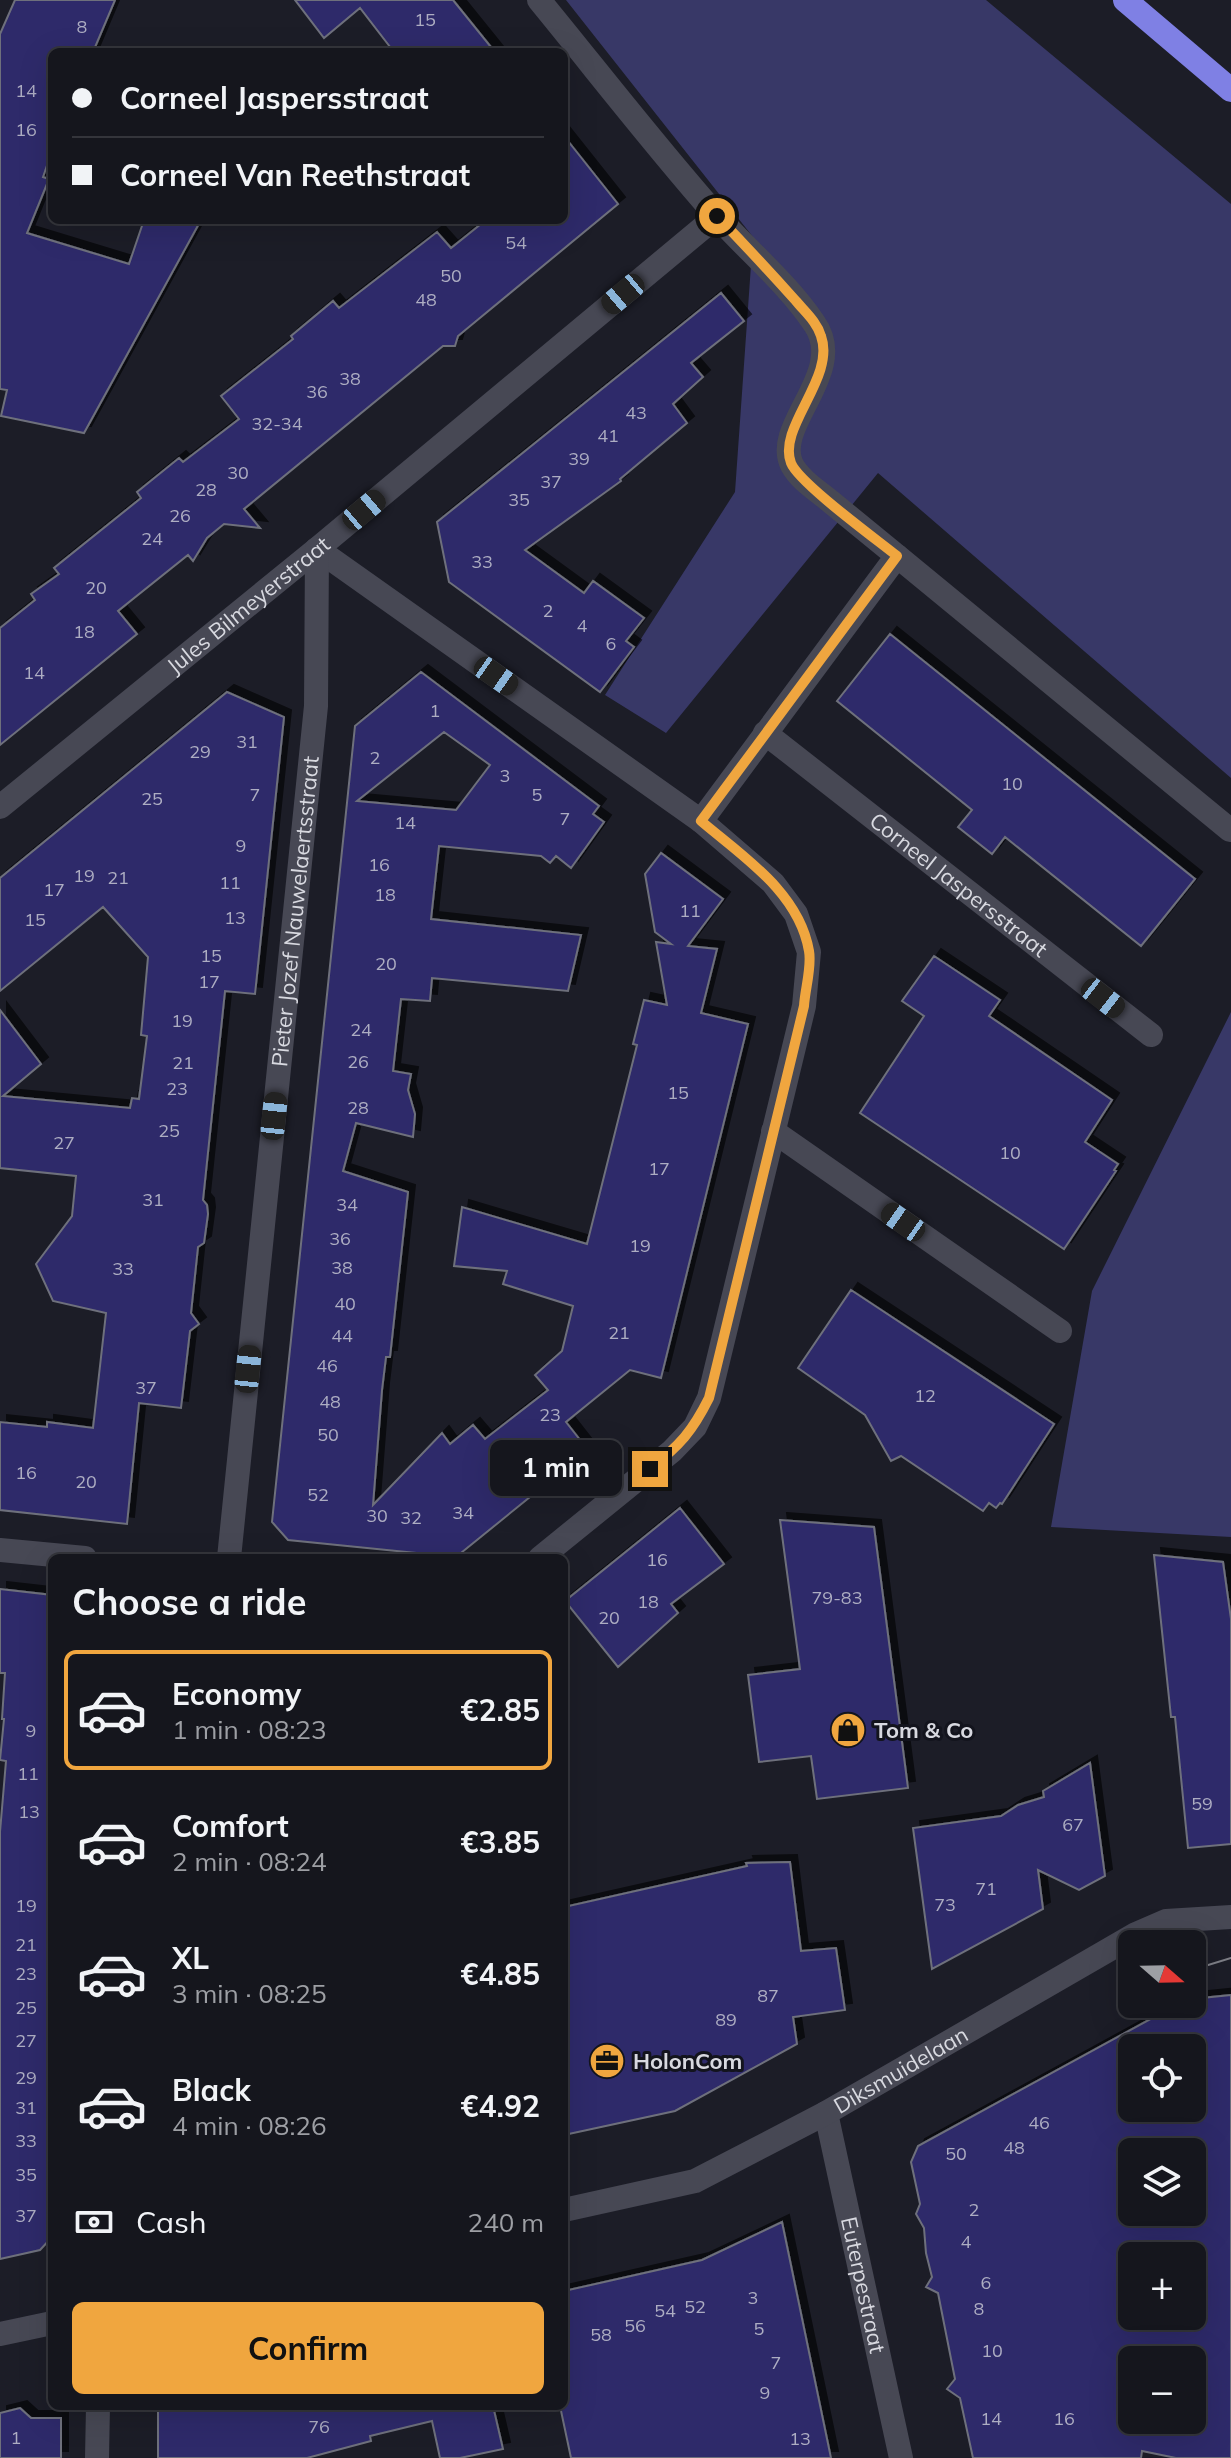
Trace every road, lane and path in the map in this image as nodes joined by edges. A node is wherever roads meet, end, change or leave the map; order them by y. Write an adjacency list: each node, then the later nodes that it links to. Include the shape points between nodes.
1 (539, 0): 4 (street)
2 (1125, 0): 3 (highway)
3 (1231, 90)
4 (717, 216): 5 (street, Jules Bilmeyerstraat); 6 (street, via 822,336 818,376 789,442 791,463 803,480)
5 (317, 549): 8 (street, Jules Bilmeyerstraat); 9 (street); 15 (street, Pieter Jozef Nauwelaertsstraat, via 316,706)
6 (897, 556): 7 (street); 10 (street)
7 (765, 733): 9 (street); 11 (street, Corneel Jaspersstraat)
8 (0, 807)
9 (701, 821): 12 (street, via 773,883 796,914 809,952 804,1006)
10 (1230, 830)
11 (1151, 1035)
12 (773, 1131): 13 (street); 16 (street, via 709,1398 695,1427)
13 (1060, 1331)
14 (0, 1550): 17 (street)
15 (229, 1554)
16 (545, 1554)
17 (48, 1555)
18 (1231, 1917): 19 (street, Diksmuidelaan, via 1166,1921 1136,1934)
19 (826, 2113): 20 (street, Diksmuidelaan, via 695,2181); 25 (street, Euterpestraat)
20 (568, 2209)
21 (48, 2324): 22 (street)
22 (0, 2334)
23 (98, 2410): 24 (street)
24 (97, 2458)
25 (901, 2458)

